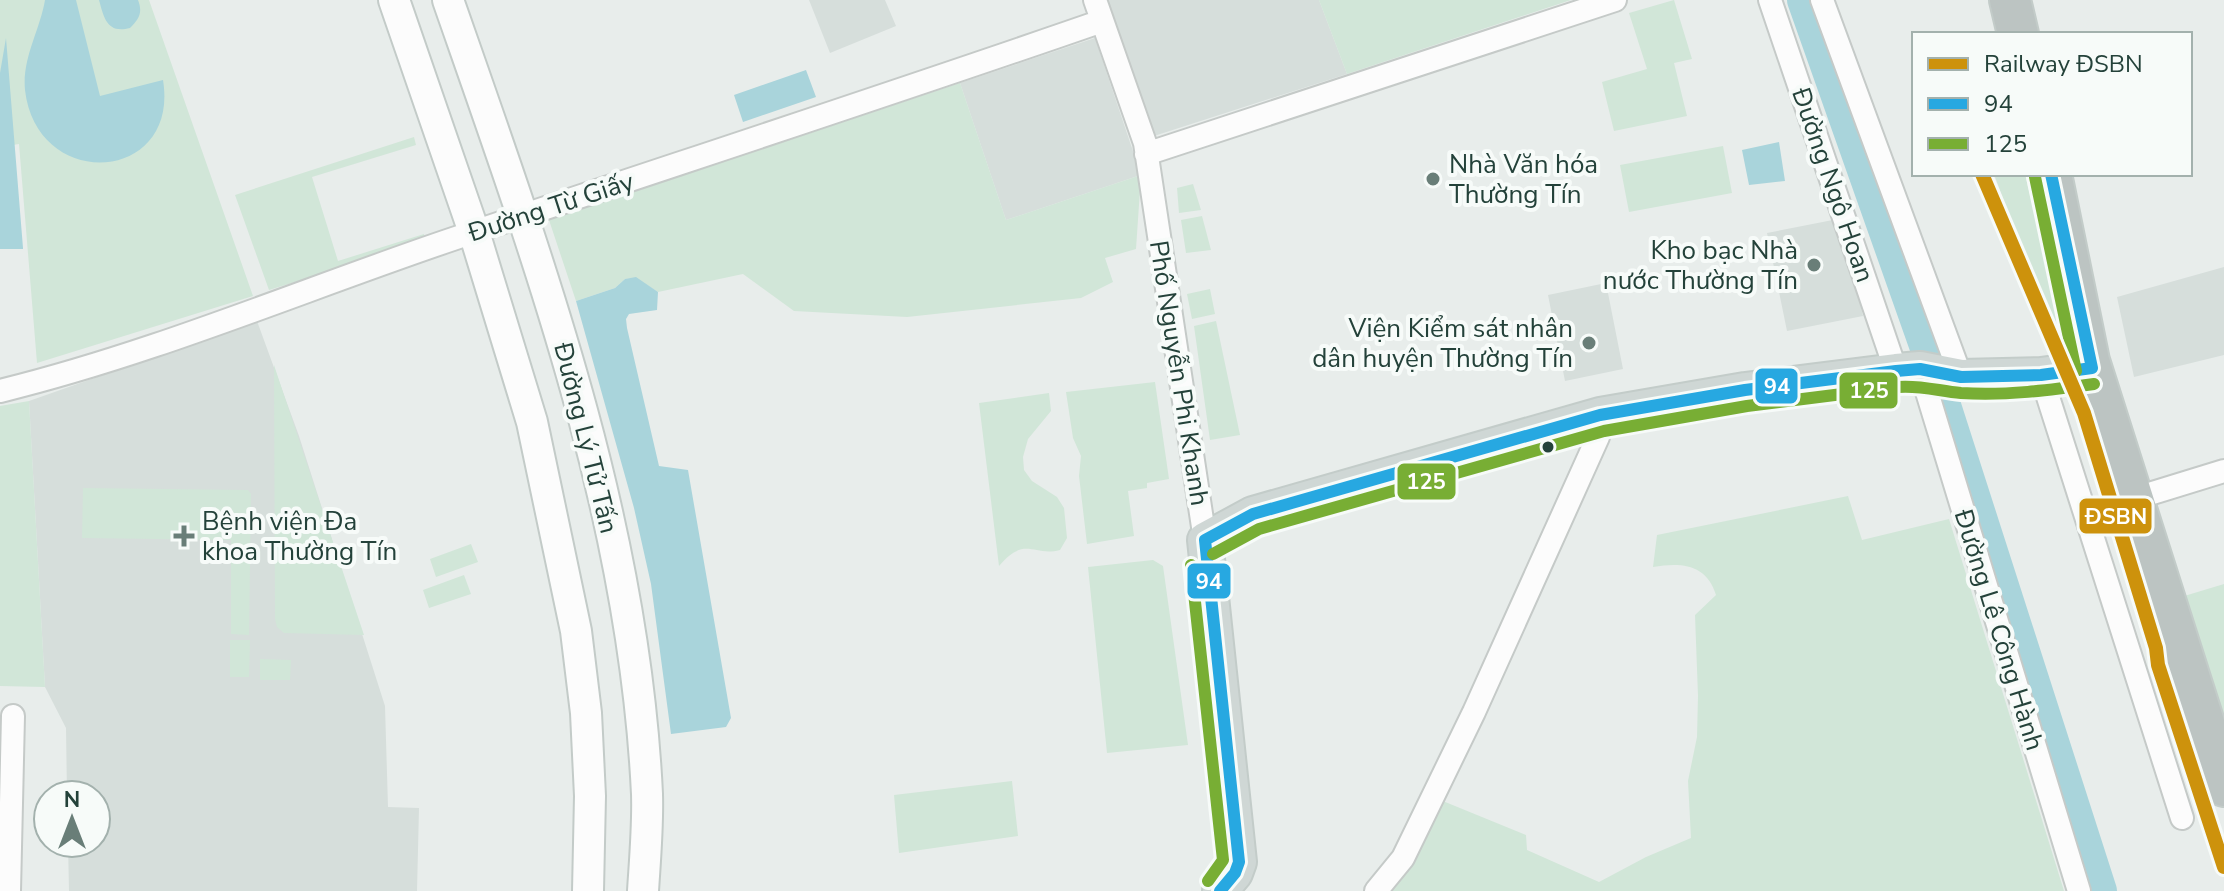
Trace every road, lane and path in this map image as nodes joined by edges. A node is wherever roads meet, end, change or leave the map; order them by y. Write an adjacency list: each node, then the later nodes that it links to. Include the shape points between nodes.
1 (394, 0): 12 (street, Đường Lý Tử Tấn)
2 (448, 0): 11 (street, Đường Lý Tử Tấn)
3 (1615, 0): 9 (street)
4 (1770, 0): 14 (street, Đường Ngô Hoan)
5 (1822, 0): 16 (street)
6 (2010, 0): 8 (highway)
7 (1098, 11): 9 (street, Phố Nguyễn Phi Khanh); 11 (street, Đường Từ Giấy)
8 (2018, 32)
9 (1146, 154): 23 (street, Phố Nguyễn Phi Khanh)
10 (2051, 176): 13 (highway)
11 (523, 217): 12 (street, Đường Từ Giấy); 19 (street, Đường Lý Tử Tấn)
12 (474, 232): 17 (street, Đường Từ Giấy, via 172,340); 20 (street, Đường Lý Tử Tấn)
13 (2092, 368): 15 (main road); 22 (highway)
14 (1914, 375): 16 (main road); 18 (main road); 32 (street, Đường Lê Công Hành)
15 (2041, 375): 16 (main road); 26 (street)
16 (1961, 377)
17 (0, 391)
18 (1599, 426): 23 (main road); 31 (street, via 1474,712 1402,859)
19 (591, 447): 20 (street); 29 (street, Đường Lý Tử Tấn, via 631,626 647,798)
20 (539, 459): 28 (street, Đường Lý Tử Tấn, via 576,631 586,713)
21 (2224, 471): 22 (street)
22 (2133, 499): 25 (highway)
23 (1206, 552): 30 (main road, Phố Nguyễn Phi Khanh, via 1239,862)
24 (13, 716): 27 (street)
25 (2224, 786)
26 (2182, 818)
27 (9, 891)
28 (588, 891)
29 (643, 891)
30 (1220, 891)
31 (1376, 891)
32 (2079, 891)

